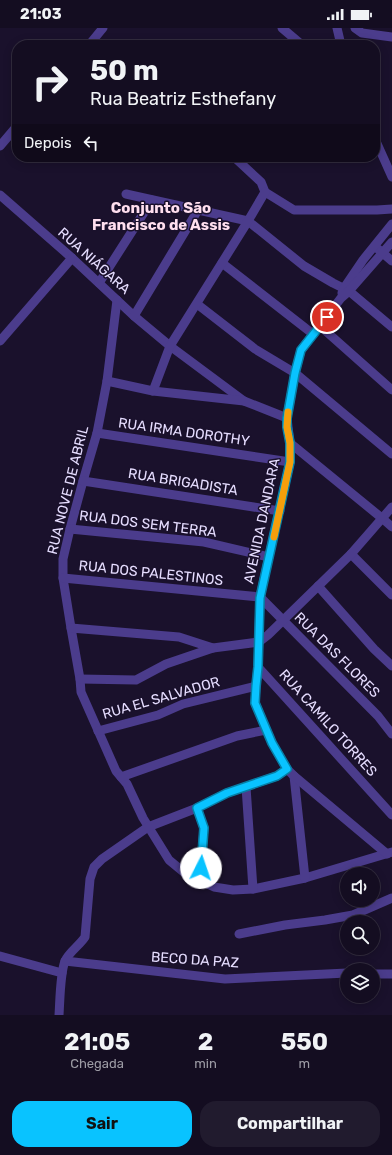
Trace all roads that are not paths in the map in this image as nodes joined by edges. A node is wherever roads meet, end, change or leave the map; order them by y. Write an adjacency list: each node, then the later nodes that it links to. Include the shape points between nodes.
1 (103, 28): 6 (street)
2 (282, 28): 7 (street)
3 (337, 28): 8 (street)
4 (355, 28): 5 (street, via 362,33)
5 (392, 36)
6 (92, 40)
7 (296, 40)
8 (340, 40)
9 (12, 132): 10 (street)
10 (0, 146)
11 (380, 150): 13 (street)
12 (239, 162): 14 (street, via 261,182)
13 (392, 177)
14 (265, 192): 18 (street, via 294,210); 20 (street)
15 (126, 194): 17 (street)
16 (0, 195): 25 (street, RUA NIÁGARA)
17 (152, 200): 19 (street); 28 (street)
18 (392, 209)
19 (198, 210): 20 (street); 32 (street)
20 (248, 221): 27 (street); 29 (street, via 304,266)
21 (392, 224): 23 (street, AVENIDA DANDARA)
22 (392, 242): 24 (street, AVENIDA DANDARA)
23 (374, 245): 24 (street); 29 (street, AVENIDA DANDARA)
24 (383, 253): 26 (street); 29 (street, AVENIDA DANDARA)
25 (72, 258): 28 (street, RUA NIÁGARA); 36 (street)
26 (392, 261)
27 (222, 263): 31 (street); 35 (street)
28 (99, 283): 30 (street, RUA NIÁGARA)
29 (346, 290): 33 (street, AVENIDA DANDARA); 34 (street)
30 (117, 300): 32 (street, RUA NIÁGARA); 39 (street, RUA NOVE DE ABRIL)
31 (197, 304): 37 (street); 38 (street, via 255,349)
32 (134, 316): 37 (street, RUA NIÁGARA)
33 (320, 326): 35 (street, AVENIDA DANDARA); 40 (street)
34 (392, 327)
35 (313, 334): 38 (street, AVENIDA DANDARA, via 301,350)
36 (0, 341)
37 (170, 346): 41 (street); 42 (street, RUA NIÁGARA)
38 (295, 373): 43 (street, AVENIDA DANDARA); 46 (street)
39 (107, 381): 41 (street); 44 (street, RUA NOVE DE ABRIL)
40 (392, 390)
41 (153, 391): 42 (street)
42 (244, 401): 43 (street)
43 (287, 418): 45 (street, AVENIDA DANDARA)
44 (97, 433): 47 (street, RUA IRMA DOROTHY); 48 (street, RUA NOVE DE ABRIL)
45 (290, 443): 47 (street, AVENIDA DANDARA); 51 (street)
46 (392, 454)
47 (290, 462): 50 (street, AVENIDA DANDARA)
48 (83, 481): 50 (street, RUA BRIGADISTA); 53 (street, RUA NOVE DE ABRIL)
49 (392, 508): 51 (street)
50 (280, 511): 55 (street, AVENIDA DANDARA)
51 (383, 519): 52 (street); 54 (street)
52 (392, 527)
53 (70, 529): 55 (street, RUA DOS SEM TERRA, via 204,542); 56 (street, RUA NOVE DE ABRIL, via 63,559)
54 (351, 554): 57 (street); 58 (street)
55 (269, 557): 59 (street, AVENIDA DANDARA)
56 (63, 578): 59 (street, RUA DOS PALESTINOS); 61 (street, RUA NOVE DE ABRIL)
57 (318, 586): 60 (street); 64 (street)
58 (392, 595)
59 (260, 598): 60 (street, RUA DAS FLORES); 62 (street, AVENIDA DANDARA)
60 (282, 620): 62 (street); 70 (street, RUA DAS FLORES, via 378,716)
61 (70, 628): 63 (street, via 179,637); 66 (street, RUA NOVE DE ABRIL)
62 (259, 642): 63 (street); 65 (street, AVENIDA DANDARA)
63 (213, 648): 66 (street, via 166,664 136,680)
64 (392, 666)
65 (258, 667): 67 (street, AVENIDA DANDARA); 76 (street, RUA CAMILO TORRES)
66 (80, 679): 69 (street, RUA NOVE DE ABRIL, via 81,692)
67 (256, 686): 68 (street, AVENIDA DANDARA, via 255,703); 69 (street, RUA EL SALVADOR, via 183,704 158,715)
68 (266, 730): 71 (street, AVENIDA DANDARA); 73 (street, via 237,736)
69 (98, 731): 73 (street, RUA NOVE DE ABRIL)
70 (392, 734)
71 (287, 769): 72 (street, AVENIDA DANDARA); 74 (street, via 277,776)
72 (294, 776): 78 (street, AVENIDA DANDARA); 79 (street)
73 (121, 777): 77 (street, RUA NOVE DE ABRIL)
74 (246, 787): 75 (street); 81 (street)
75 (197, 808): 77 (street); 80 (street, via 204,828)
76 (392, 815)
77 (148, 827): 80 (street, RUA NOVE DE ABRIL, via 169,860 186,874); 85 (street, via 94,867 90,879 84,937)
78 (390, 853): 79 (street, RUA NOVE DE ABRIL)
79 (305, 878): 81 (street, RUA NOVE DE ABRIL)
80 (200, 881): 81 (street, RUA NOVE DE ABRIL, via 214,887 233,890)
81 (253, 889)
82 (392, 898): 83 (street, via 353,915)
83 (239, 934)
84 (0, 956): 86 (street)
85 (65, 961): 86 (street); 87 (street, BECO DA PAZ, via 225,979)
86 (62, 973): 90 (street)
87 (340, 973)
88 (380, 974): 89 (street)
89 (392, 974)
90 (59, 1015)

